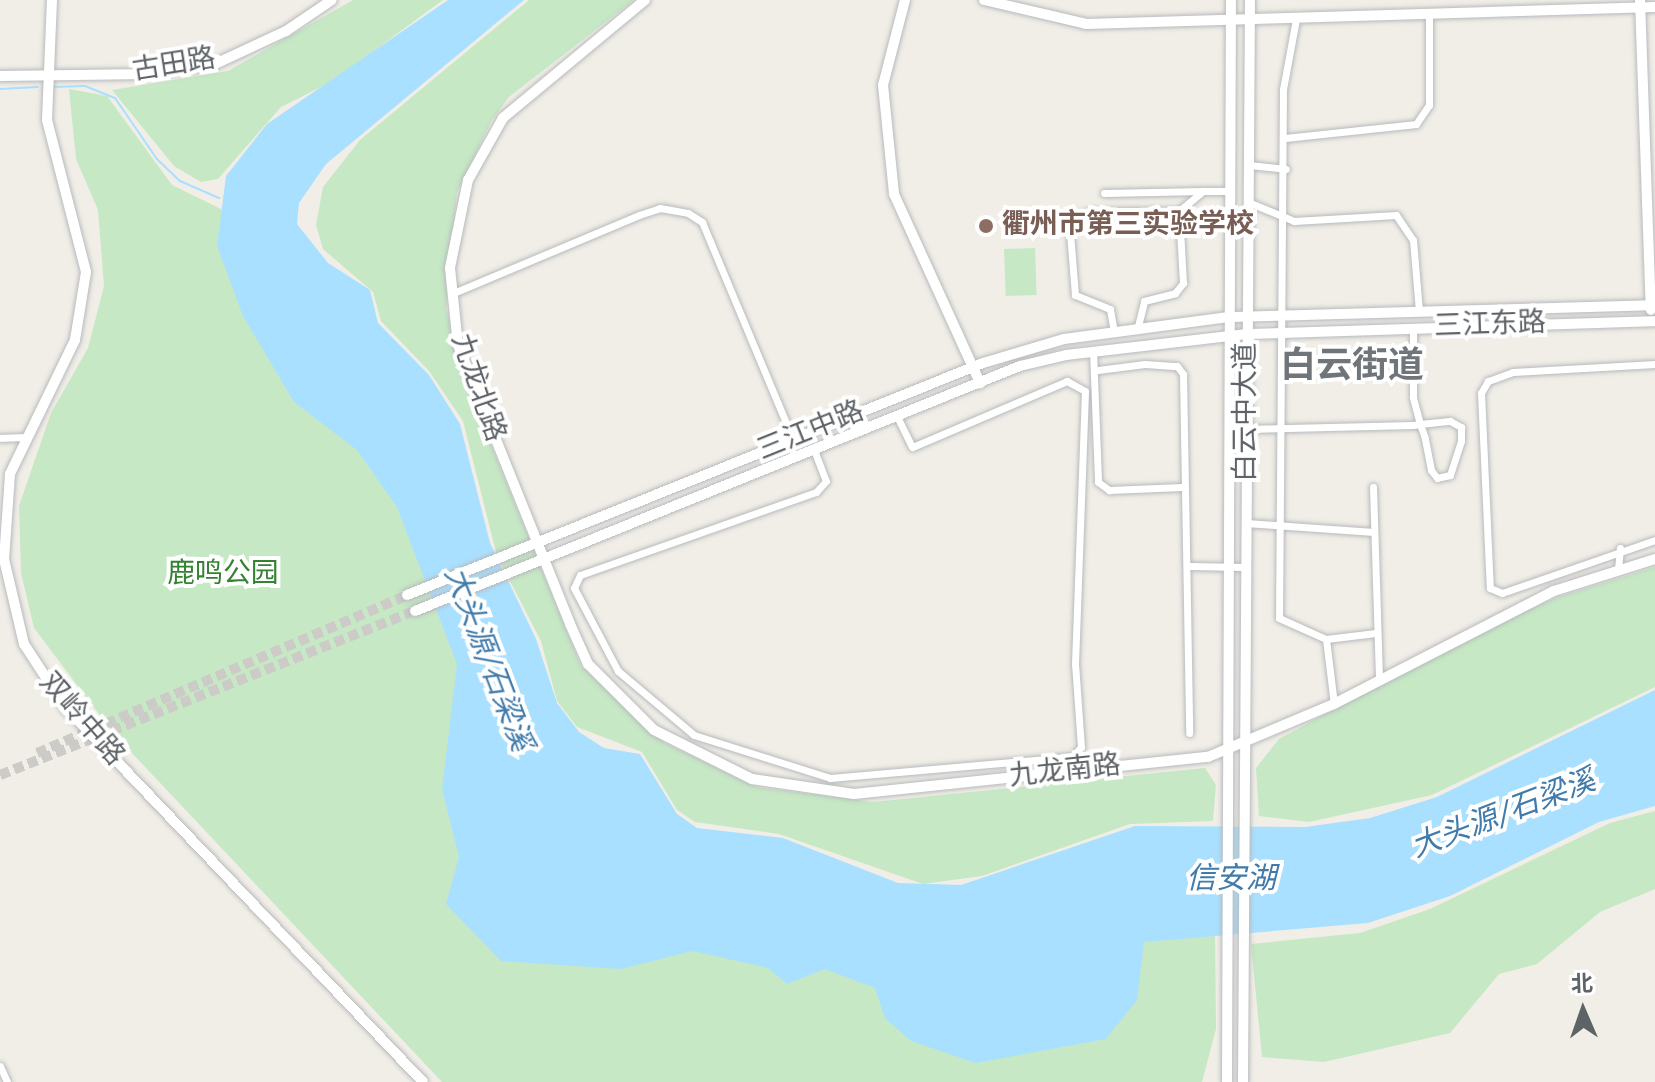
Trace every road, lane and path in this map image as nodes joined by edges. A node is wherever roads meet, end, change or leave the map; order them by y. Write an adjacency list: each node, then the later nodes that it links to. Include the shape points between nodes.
1 (52, 0): 14 (street, 双岭中路)
2 (332, 0): 14 (street, 古田路, via 286,31 213,65)
3 (645, 0): 25 (street, 九龙北路, via 503,118 456,217)
4 (905, 0): 40 (street, via 883,85 894,194)
5 (984, 0): 12 (street, via 1086,24)
6 (1231, 0): 12 (street, 白云中大道)
7 (1250, 0): 11 (street, 白云中大道)
8 (1640, 4): 9 (street); 10 (street); 26 (street)
9 (1655, 7)
10 (1429, 14): 13 (street); 16 (street, via 1429,105 1416,124)
11 (1250, 18): 12 (street); 13 (street); 17 (street, 白云中大道)
12 (1231, 19): 20 (street, 白云中大道)
13 (1296, 19): 16 (street, via 1285,54)
14 (44, 75): 15 (street, 古田路); 47 (street, 双岭中路, via 50,137 83,246 85,286 75,340)
15 (0, 76)
16 (1285, 138): 18 (street)
17 (1249, 165): 18 (street); 22 (street, 白云中大道)
18 (1286, 169): 24 (street)
19 (1203, 191): 20 (street); 21 (street); 23 (street)
20 (1230, 191): 29 (street, 白云中大道)
21 (1104, 193)
22 (1248, 202): 24 (street); 28 (street, 白云中大道)
23 (1179, 211): 33 (street, via 1183,283 1175,293 1144,301); 34 (street, via 1089,212 1069,220 1075,295 1110,309)
24 (1286, 219): 27 (street, via 1396,215 1413,240); 30 (street)
25 (451, 294): 49 (street, via 639,215 660,208 688,213 702,222); 57 (street, 九龙北路, via 458,345)
26 (1653, 305): 27 (street, 三江东路); 31 (street)
27 (1419, 312): 30 (street, 三江东路)
28 (1247, 316): 29 (street, 三江东路); 30 (street, 三江东路); 36 (street, 白云中大道)
29 (1229, 317): 33 (street, 三江中路); 37 (street, 白云中大道)
30 (1280, 317): 35 (street)
31 (1653, 321): 32 (street, 三江东路)
32 (1413, 329): 35 (street, 三江东路); 44 (street)
33 (1137, 330): 34 (street, 三江中路)
34 (1114, 332): 40 (street, 三江中路, via 1064,339)
35 (1279, 333): 36 (street, 三江东路); 46 (street)
36 (1247, 334): 37 (street, 三江东路); 45 (street, 白云中大道)
37 (1229, 336): 38 (street, 三江中路); 62 (street, 白云中大道)
38 (1093, 350): 41 (street); 42 (street, 三江中路)
39 (1655, 364): 58 (street, via 1513,372 1488,381 1481,393 1490,588 1502,593)
40 (973, 367): 42 (street); 49 (street, 三江中路)
41 (1098, 370): 51 (street, via 1098,482 1109,490); 51 (street, via 1145,364 1181,370)
42 (980, 383): 43 (street, 三江中路)
43 (897, 416): 50 (street, 三江中路); 74 (street, via 912,447 1067,381 1085,391 1075,664 1081,747 1072,757)
44 (1420, 424): 44 (street, via 1431,470 1437,478 1450,475 1460,459 1461,427 1450,421); 46 (street)
45 (1246, 429): 46 (street); 54 (street, 白云中大道)
46 (1280, 429): 53 (street)
47 (23, 437): 48 (street); 78 (street, 双岭中路, via 8,486 4,559 15,619 42,679)
48 (0, 438)
49 (793, 440): 57 (street, 三江中路)
50 (814, 450): 59 (street, 三江中路); 74 (street, via 826,481 816,492 580,575 574,588 604,633 611,660 654,695 671,722 764,762 830,778)
51 (1182, 487): 61 (street)
52 (1373, 487): 55 (street)
53 (1281, 521): 54 (street); 55 (street); 68 (street, via 1279,618)
54 (1246, 523): 63 (street, 白云中大道)
55 (1374, 532): 67 (street)
56 (1655, 540): 58 (street)
57 (539, 542): 59 (street, 九龙北路); 65 (street, 三江中路)
58 (1620, 548): 64 (street)
59 (546, 557): 66 (street, 三江中路); 75 (street, 九龙南路, via 588,664 654,730 701,756 752,779 854,794)
60 (1655, 559): 64 (street, 九龙南路)
61 (1189, 566): 62 (street); 71 (street)
62 (1228, 567): 63 (street); 73 (street, 白云中大道)
63 (1245, 567): 72 (street, 白云中大道)
64 (1618, 570): 69 (street, 九龙南路, via 1554,591)
65 (407, 595)
66 (415, 611)
67 (1376, 633): 68 (street); 69 (street)
68 (1326, 639): 70 (street)
69 (1379, 679): 70 (street, 九龙南路)
70 (1334, 704): 72 (street, 九龙南路)
71 (1189, 733)
72 (1244, 746): 73 (street, 九龙南路); 80 (street, 白云中大道)
73 (1227, 754): 75 (street, 九龙南路); 79 (street, 白云中大道)
74 (992, 764): 75 (street)
75 (993, 779)
76 (0, 1066): 77 (street)
77 (7, 1082)
78 (423, 1082)
79 (1227, 1082)
80 (1243, 1082)

